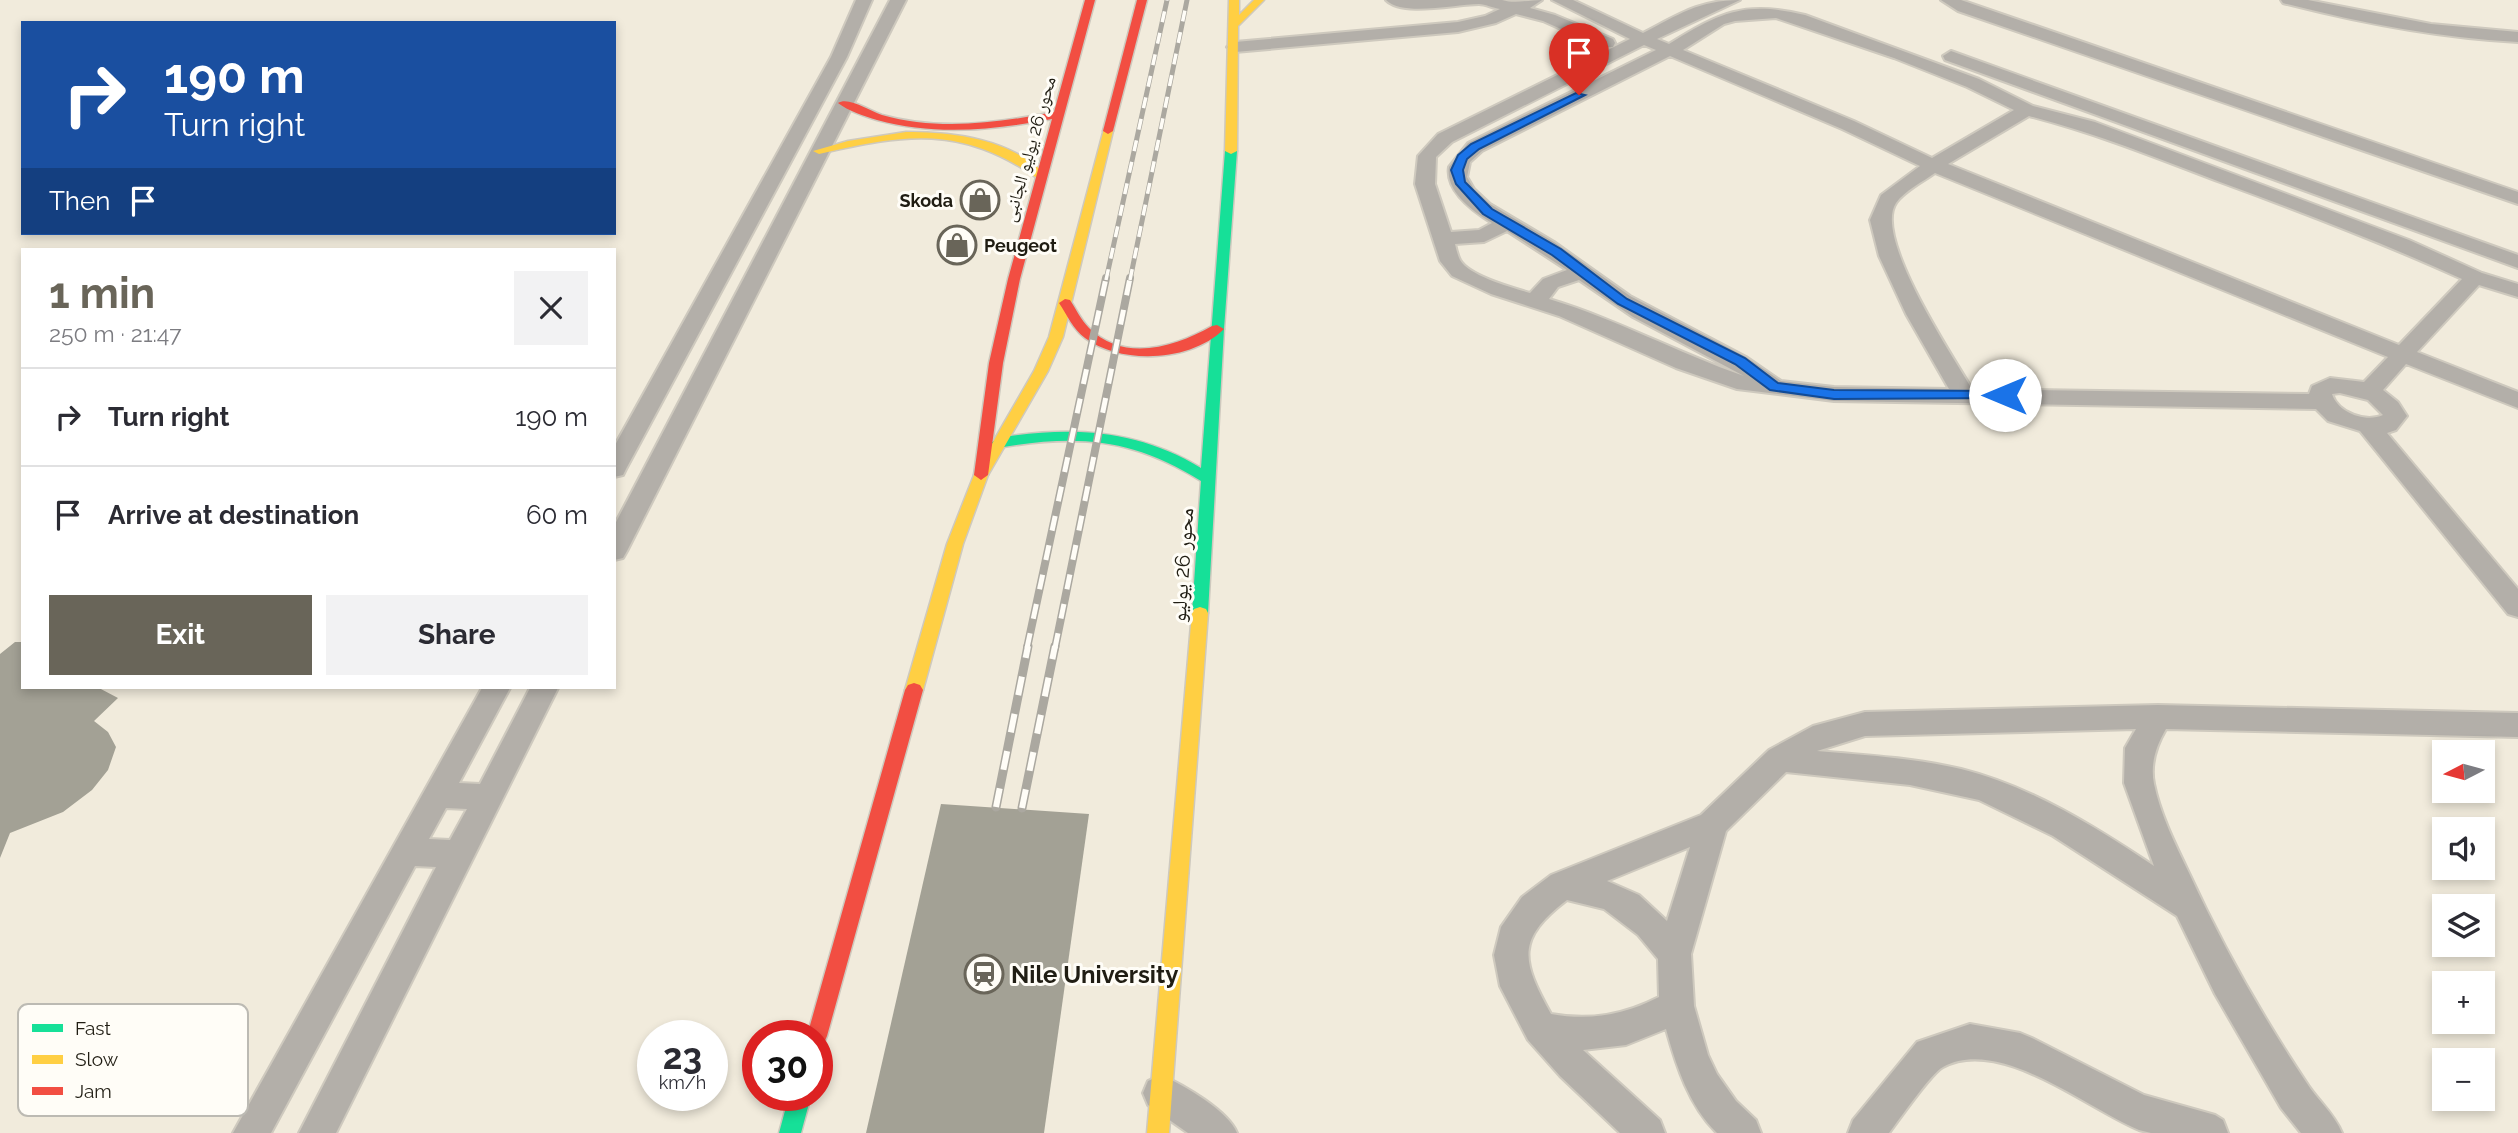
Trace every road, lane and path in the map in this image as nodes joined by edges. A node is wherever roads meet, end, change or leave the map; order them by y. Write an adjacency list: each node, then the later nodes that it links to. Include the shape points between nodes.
1 (864, 0): 54 (street, via 839,57)
2 (898, 0): 26 (street)
3 (1090, 0): 29 (main road, محور 26 يوليو الجانبى)
4 (1142, 0): 44 (main road)
5 (1234, 0): 17 (main road, محور 26 يوليو)
6 (1259, 0): 17 (main road)
7 (1394, 0): 8 (street, via 1425,4)
8 (1476, 0)
9 (1484, 0): 16 (street)
10 (1534, 0): 16 (street)
11 (1560, 0): 19 (street)
12 (1732, 0): 19 (street, via 1707,7)
13 (1785, 0): 24 (street)
14 (1949, 0): 34 (street)
15 (2289, 0): 18 (street, via 2420,28)
16 (1514, 10): 20 (street, via 1458,27); 21 (street, via 1549,19)
17 (1235, 24): 20 (main road, محور 26 يوليو)
18 (2518, 37)
19 (1643, 39): 21 (street); 22 (street)
20 (1235, 47): 45 (main road, محور 26 يوليو)
21 (1622, 50): 23 (street); 37 (street, via 1445,138 1427,156 1425,184)
22 (1670, 50): 23 (street); 25 (street, via 1718,21 1776,13); 32 (street)
23 (1647, 61): 35 (street, via 1475,147 1462,158 1457,170 1460,182 1474,200)
24 (1990, 70): 25 (street, via 1987,80); 28 (street)
25 (1973, 83): 27 (street)
26 (843, 103): 29 (main road, via 882,121 941,128 992,126); 31 (street)
27 (2027, 110): 30 (street); 32 (street)
28 (2108, 113): 30 (street, via 2090,118); 36 (street)
29 (1060, 114): 33 (main road, محور 26 يوليو الجانبى)
30 (2089, 126): 38 (street)
31 (819, 151): 33 (main road, via 888,137 957,138 1006,150); 57 (street)
32 (1933, 165): 46 (street); 49 (street, via 1888,199 1880,220 1889,256)
33 (1041, 176): 55 (main road, محور 26 يوليو الجانبى, via 996,363)
34 (2518, 198)
35 (1507, 223): 37 (street, via 1484,236); 40 (street)
36 (2418, 225): 38 (street, via 2422,237); 39 (street)
37 (1442, 239): 43 (street, via 1459,272 1498,290)
38 (2402, 244): 41 (street)
39 (2518, 262)
40 (1585, 273): 43 (street, via 1551,282); 47 (street, via 1622,301 1740,361)
41 (2475, 277): 42 (street); 46 (street)
42 (2518, 291)
43 (1538, 300): 47 (street, via 1685,363 1745,384)
44 (1065, 303): 45 (main road, via 1086,333 1119,349 1163,352 1194,344); 53 (main road, via 1041,371)
45 (1217, 329): 56 (main road, محور 26 يوليو)
46 (2404, 354): 48 (street); 50 (street)
47 (1774, 387): 49 (street, via 1834,394)
48 (2369, 391): 51 (street, via 2330,385 2320,391); 52 (street, via 2388,403 2395,416 2388,425)
49 (1964, 396): 51 (street)
50 (2518, 401)
51 (2321, 402): 52 (street, via 2349,421)
52 (2368, 426): 58 (street)
53 (998, 443): 55 (main road); 56 (main road, via 1068,433 1114,436 1156,447)
54 (616, 465)
55 (981, 475): 73 (main road, via 955,544)
56 (1209, 479): 75 (main road, محور 26 يوليو)
57 (616, 547)
58 (2518, 607)
59 (495, 689): 64 (street)
60 (543, 689): 65 (street)
61 (2158, 717): 62 (street); 63 (street, via 1865,724 1813,738); 70 (street, via 2140,748 2140,783 2161,847)
62 (2518, 724)
63 (1780, 759): 66 (street); 70 (street, via 1915,774 1984,789 2042,814)
64 (439, 795): 65 (street); 67 (street)
65 (488, 797): 68 (street)
66 (1712, 824): 69 (street); 71 (street)
67 (408, 852): 68 (street); 77 (street)
68 (460, 854): 78 (street)
69 (1562, 885): 71 (street, via 1599,890 1621,901 1654,929); 74 (street, via 1533,907 1517,927 1511,955 1517,986)
70 (2188, 906): 86 (street, via 2294,1096)
71 (1674, 954): 72 (street)
72 (1677, 1006): 74 (street, via 1637,1026 1603,1033 1573,1035); 83 (street, via 1704,1086)
73 (821, 1020)
74 (1540, 1028): 82 (street)
75 (1161, 1093): 80 (main road, محور 26 يوليو); 81 (street)
76 (796, 1111): 79 (main road)
77 (251, 1133)
78 (317, 1133)
79 (790, 1133)
80 (1158, 1133)
81 (1219, 1133)
82 (1647, 1133)
83 (1743, 1133)
84 (1866, 1133): 85 (street, via 1929,1054 1970,1041 2021,1050 2139,1112)
85 (2210, 1133)
86 (2324, 1133)

